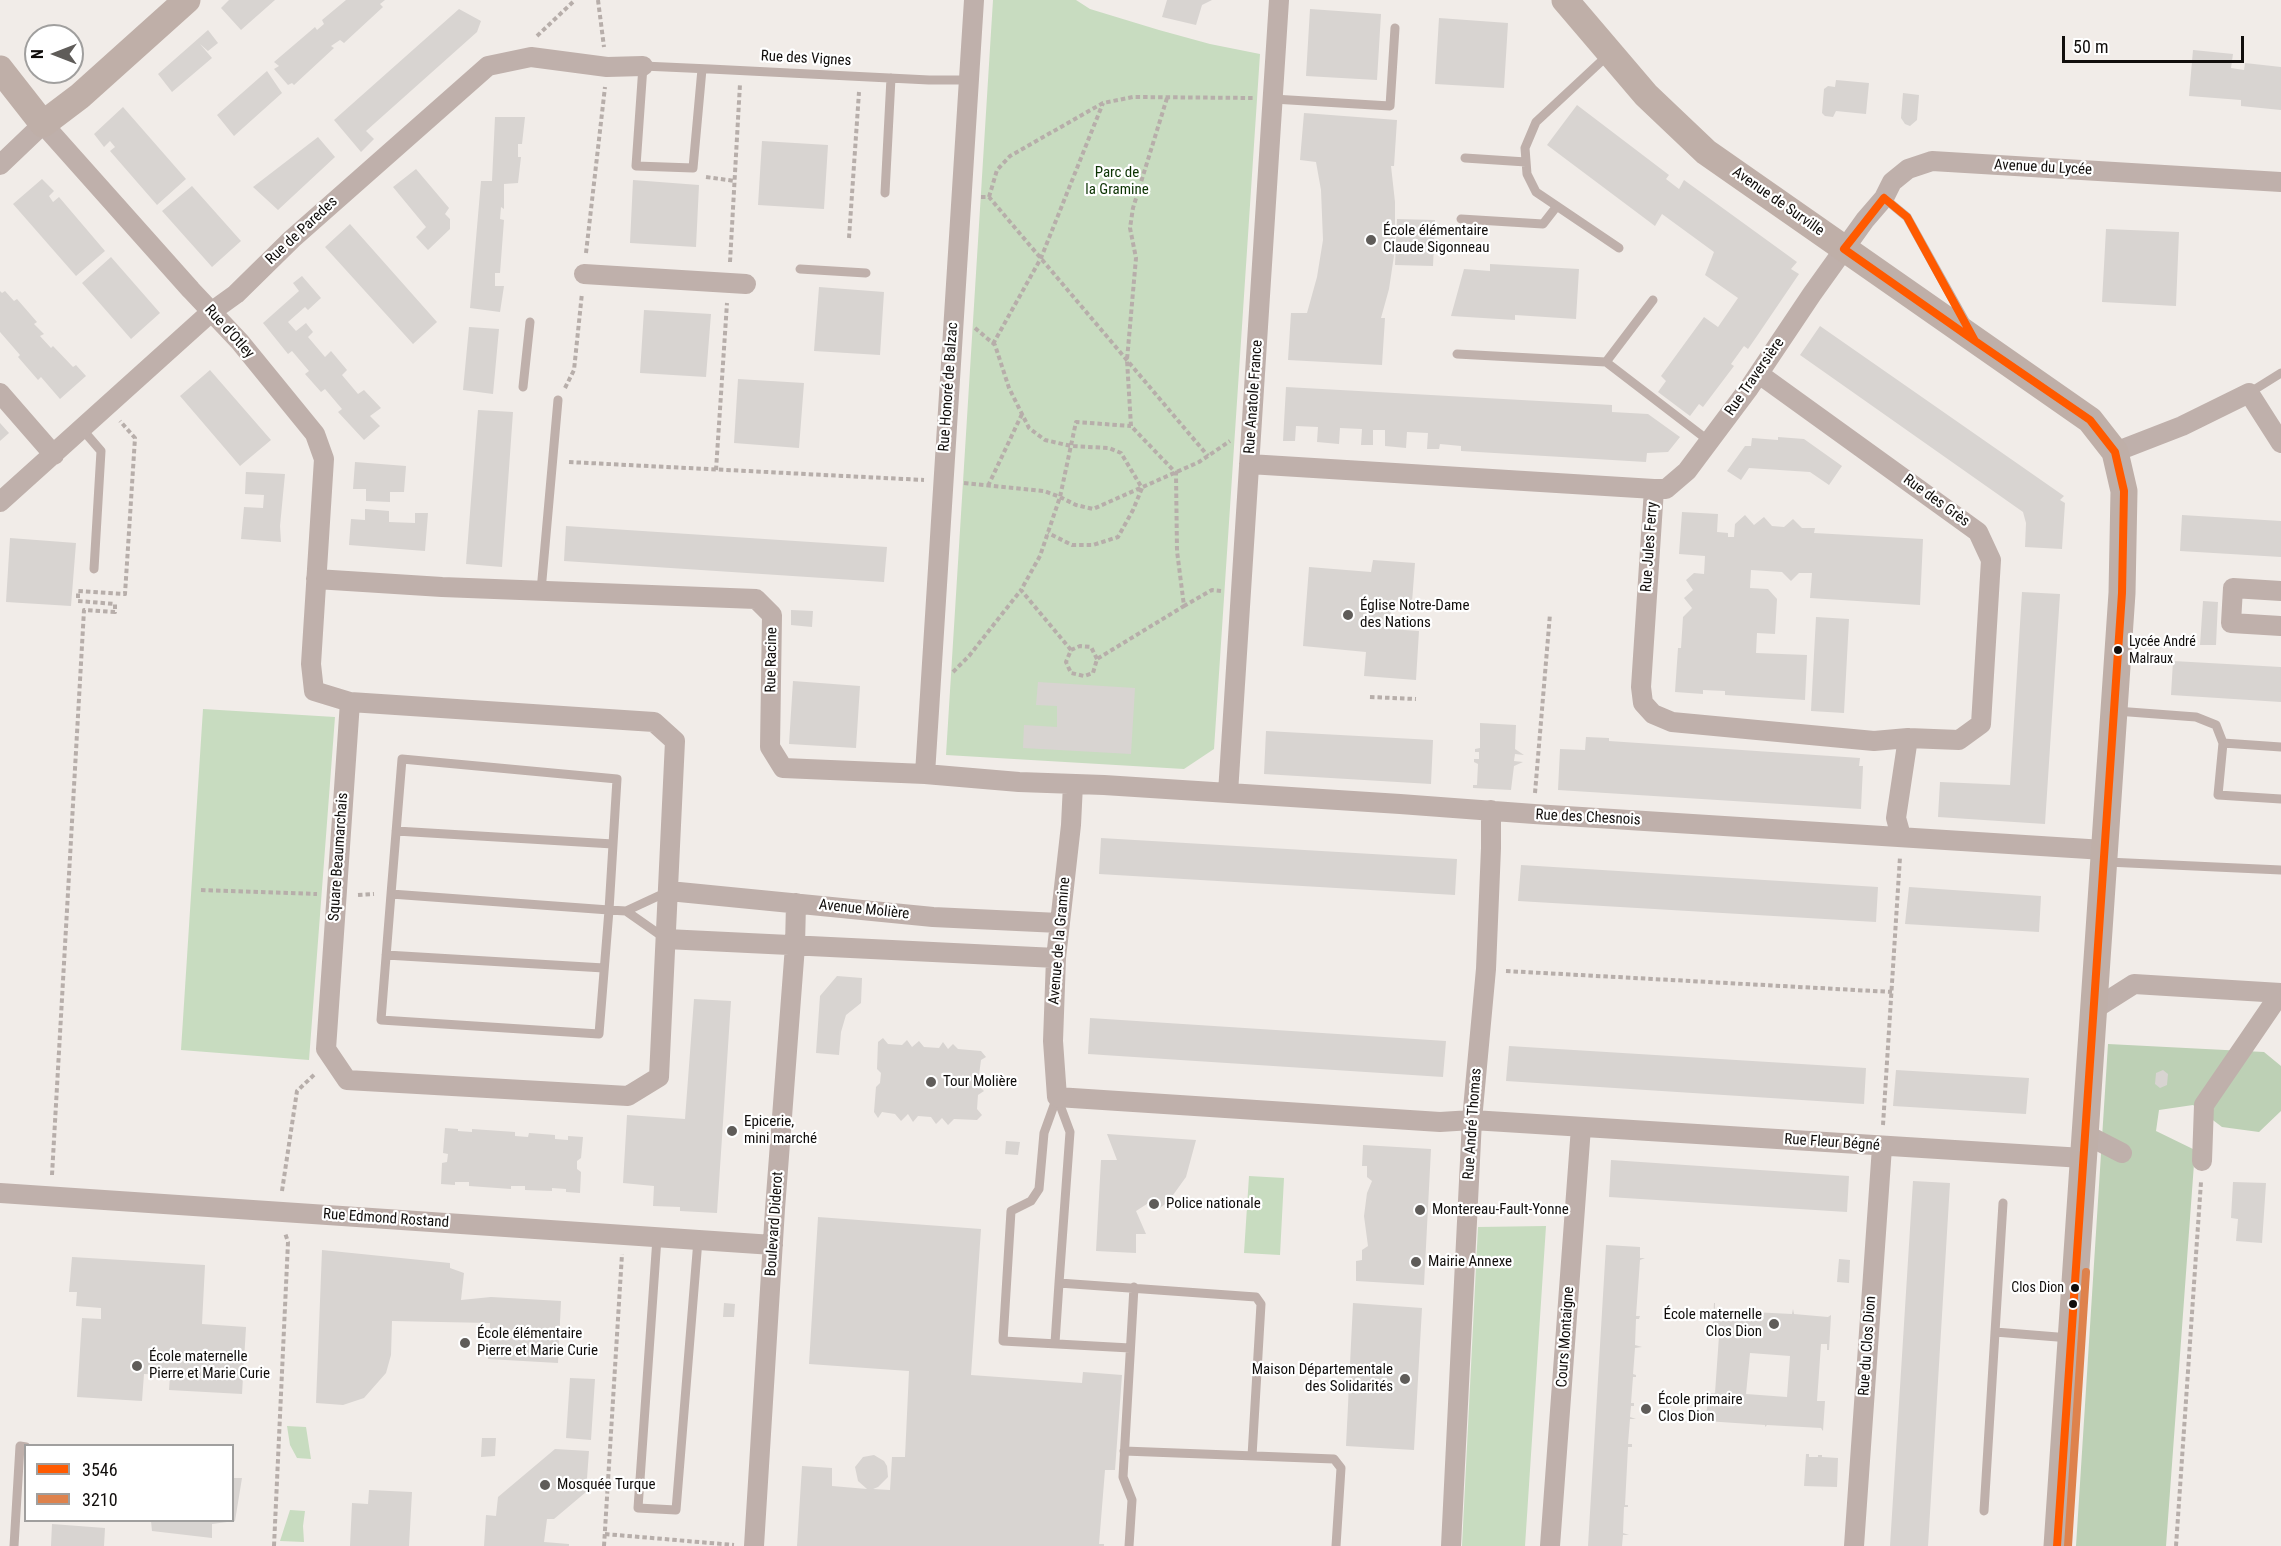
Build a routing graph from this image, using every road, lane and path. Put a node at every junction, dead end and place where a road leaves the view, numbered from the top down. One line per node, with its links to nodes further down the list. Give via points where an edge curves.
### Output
1 (187, 0): 20 (street, via 80,96)
2 (575, 0): 9 (path)
3 (598, 0): 11 (path)
4 (974, 0): 16 (street, Rue Honoré de Balzac)
5 (1279, 0): 18 (street, Rue Anatole France)
6 (1565, 0): 8 (street, Avenue de Surville)
7 (1395, 28): 18 (lane, via 1390,106)
8 (1610, 53): 22 (lane, via 1536,122 1525,148); 35 (street, Avenue de Surville, via 1646,95 1706,152)
9 (510, 61): 11 (street, Rue de Paredes, via 531,57); 43 (street, Rue de Paredes, via 488,66 236,294)
10 (643, 66): 11 (street, Rue de Paredes); 13 (lane, Rue des Vignes); 24 (lane, via 636,166)
11 (607, 67): 39 (path)
12 (0, 69): 20 (street)
13 (702, 69): 14 (lane, Rue des Vignes); 24 (lane)
14 (860, 76): 15 (lane, Rue des Vignes); 33 (path)
15 (891, 78): 16 (lane, Rue des Vignes); 27 (lane)
16 (969, 80): 28 (street, Rue Honoré de Balzac)
17 (1167, 98): 18 (path); 19 (path, via 1134,97); 48 (path, via 1133,208 1130,228 1136,258)
18 (1273, 99): 60 (street, Rue Anatole France)
19 (1103, 103): 29 (path, via 1010,156 997,170); 36 (path)
20 (42, 124): 23 (street); 43 (street, Rue d'Otley)
21 (1465, 158): 22 (lane)
22 (1526, 162): 31 (lane, via 1536,192)
23 (0, 165)
24 (693, 168): 25 (path, via 709,179)
25 (735, 182)
26 (2281, 182): 30 (street, Avenue du Lycée, via 1932,161 1908,169 1892,182)
27 (885, 194)
28 (961, 196): 29 (path); 42 (street, Rue Honoré de Balzac)
29 (989, 197): 36 (path)
30 (1884, 198): 35 (street, Avenue du Lycée); 45 (lane, via 1907,217)
31 (1557, 206): 32 (lane, via 1543,224); 34 (lane)
32 (1461, 219)
33 (849, 238)
34 (1619, 248)
35 (1844, 249): 45 (street, Avenue de Surville); 51 (street, Rue Traversière)
36 (1041, 258): 46 (path); 48 (path)
37 (800, 268): 38 (lane)
38 (866, 273)
39 (584, 274): 40 (street); 55 (path, via 574,370)
40 (746, 284)
41 (1653, 300): 49 (lane)
42 (954, 310): 46 (path); 70 (street, Rue Honoré de Balzac)
43 (211, 312): 56 (street, Rue de Paredes); 78 (street, Rue d'Otley, via 315,434 324,459)
44 (530, 322): 52 (lane)
45 (1975, 341): 64 (street, Avenue de Surville, via 2090,420)
46 (993, 344): 57 (path)
47 (1457, 354): 49 (lane)
48 (1127, 360): 58 (path); 66 (path)
49 (1606, 362): 61 (lane)
50 (2281, 373): 54 (lane)
51 (1759, 374): 61 (street, Rue Traversière); 93 (street, Rue des Grès, via 1978,532 1991,560 1981,724 1959,740)
52 (523, 387)
53 (0, 393): 65 (street)
54 (2249, 393): 62 (street); 64 (street, via 2182,426)
55 (558, 400): 67 (lane)
56 (107, 407): 59 (street, Rue de Paredes); 133 (path, via 135,438 125,594 78,591 78,601 115,604 115,612 84,610)
57 (1022, 414): 63 (path, via 1029,428 1045,440); 71 (path)
58 (1131, 426): 63 (path, via 1076,422); 69 (path)
59 (82, 429): 65 (street, Rue de Paredes); 77 (lane, via 101,451)
60 (1251, 439): 66 (path, via 1228,441); 68 (street, Rue Anatole France)
61 (1709, 441): 73 (street, Rue Traversière, via 1676,482 1666,489)
62 (2281, 443)
63 (1071, 446): 72 (path, via 1109,448 1121,453); 74 (path)
64 (2115, 452): 92 (street, Avenue de Surville, via 2124,491 2122,593)
65 (54, 455): 75 (street, Rue de Paredes)
66 (1208, 456): 69 (path)
67 (553, 461): 70 (path); 80 (lane)
68 (1249, 464): 73 (street, Rue Jules Ferry); 82 (street, Rue Anatole France)
69 (1176, 473): 72 (path); 83 (path, via 1177,551)
70 (943, 481): 71 (path); 88 (street, Rue Honoré de Balzac)
71 (988, 486): 74 (path)
72 (1142, 488): 74 (path, via 1093,509); 76 (path, via 1118,537 1093,545 1072,545)
73 (1654, 489): 93 (street, Rue Jules Ferry, via 1641,687 1643,703 1653,714 1672,722 1874,741)
74 (1060, 497): 76 (path)
75 (0, 502)
76 (1048, 532): 79 (path)
77 (94, 570)
78 (316, 579): 80 (street, Rue Racine); 91 (street, Rue d'Otley, via 311,664 314,691)
79 (1021, 590): 86 (path); 88 (path, via 969,656 940,683)
80 (541, 591): 96 (street, Rue Racine, via 756,599 772,615 771,747 783,768)
81 (2281, 591): 85 (street, via 2233,588 2231,623)
82 (1241, 592): 83 (path, via 1212,590); 98 (street, Rue Anatole France)
83 (1184, 606): 87 (path)
84 (1550, 614): 101 (path)
85 (2281, 627)
86 (1071, 650): 87 (path, via 1091,647); 87 (path, via 1066,662 1071,674 1093,673)
87 (1097, 659)
88 (930, 683): 96 (street, Rue Honoré de Balzac)
89 (1370, 696): 90 (path)
90 (1416, 699)
91 (350, 702): 108 (street, Square Beaumarchais, via 654,722 675,741); 110 (street, Square Beaumarchais)
92 (2113, 711): 94 (lane, via 2196,717 2216,725); 105 (street, Avenue de Surville)
93 (1908, 738): 103 (street, via 1896,818)
94 (2223, 743): 95 (lane); 99 (lane, via 2218,795)
95 (2281, 747)
96 (925, 774): 97 (street, Rue Racine)
97 (1073, 784): 98 (street, Rue des Chesnois); 114 (street, Avenue de la Gramine)
98 (1228, 793): 100 (street, Rue des Chesnois)
99 (2281, 799)
100 (1491, 810): 101 (street, Rue des Chesnois); 120 (street, Rue André Thomas)
101 (1533, 814): 103 (street, Rue des Chesnois)
102 (396, 831): 104 (lane); 104 (lane, via 402,759 617,779); 109 (lane)
103 (1901, 836): 105 (street, Rue des Chesnois); 121 (path)
104 (613, 844): 112 (lane)
105 (2104, 856): 106 (lane); 123 (street, Avenue de Surville)
106 (2281, 870)
107 (201, 890): 110 (path)
108 (669, 891): 111 (street, Avenue Molière); 113 (lane); 115 (street, Square Beaumarchais)
109 (391, 894): 110 (path); 112 (lane); 117 (lane)
110 (336, 895): 124 (street, Square Beaumarchais, via 326,1049)
111 (796, 903): 114 (street, Avenue Molière, via 933,917); 116 (street, Boulevard Diderot)
112 (609, 910): 113 (lane); 119 (lane)
113 (626, 911): 115 (lane)
114 (1059, 923): 118 (street, Avenue de la Gramine)
115 (666, 939): 116 (street); 124 (street, Square Beaumarchais, via 659,1077 628,1096 347,1080)
116 (795, 946): 118 (street); 139 (street, Boulevard Diderot)
117 (386, 955): 119 (lane); 119 (lane, via 381,1020 599,1034)
118 (1056, 958): 125 (street, Avenue de la Gramine, via 1053,1041)
119 (604, 968)
120 (1486, 969): 121 (path); 126 (street, Rue André Thomas)
121 (1892, 992): 129 (path)
122 (2281, 994): 123 (street, via 2134,984); 131 (street, via 2204,1105)
123 (2093, 1010): 128 (street, Avenue de Surville)
124 (332, 1057): 135 (path, via 297,1091)
125 (1057, 1097): 126 (street, Rue Fleur Bégné, via 1440,1122); 140 (lane, via 1070,1132); 144 (lane, via 1044,1132 1039,1189 1031,1201 1011,1211 1003,1341)
126 (1472, 1120): 127 (street, Rue Fleur Bégné); 157 (street, Rue André Thomas)
127 (1581, 1127): 129 (street, Rue Fleur Bégné); 158 (street, Cours Montaigne)
128 (2084, 1146): 129 (street, Rue Fleur Bégné); 130 (street); 143 (street, Avenue de Surville)
129 (1882, 1147): 159 (street, Rue du Clos Dion)
130 (2122, 1153)
131 (2202, 1161): 161 (path)
132 (0, 1193): 133 (street, Rue Edmond Rostand)
133 (51, 1196): 135 (street, Rue Edmond Rostand)
134 (2003, 1203): 142 (lane)
135 (278, 1212): 136 (street, Rue Edmond Rostand); 152 (path, via 288,1242)
136 (623, 1235): 137 (street, Rue Edmond Rostand); 150 (path)
137 (657, 1238): 138 (street, Rue Edmond Rostand); 138 (lane, via 638,1508 676,1510)
138 (698, 1240): 139 (street, Rue Edmond Rostand)
139 (773, 1245): 154 (street, Boulevard Diderot)
140 (1059, 1283): 141 (lane); 144 (lane)
141 (1134, 1287): 145 (lane); 148 (lane, via 1256,1297 1261,1304)
142 (1995, 1332): 143 (lane); 149 (lane)
143 (2071, 1338): 160 (street, Avenue de Surville)
144 (1055, 1343): 145 (lane)
145 (1130, 1348): 147 (lane)
146 (24, 1447): 151 (lane, via 20,1446)
147 (1124, 1451): 148 (lane); 155 (lane, via 1123,1477 1132,1500)
148 (1252, 1456): 156 (lane, via 1334,1460 1341,1468)
149 (1984, 1511)
150 (605, 1534): 153 (path); 154 (path)
151 (14, 1546)
152 (274, 1546)
153 (604, 1546)
154 (746, 1546)
155 (1129, 1546)
156 (1336, 1546)
157 (1451, 1546)
158 (1551, 1546)
159 (1854, 1546)
160 (2057, 1546)
161 (2176, 1546)

